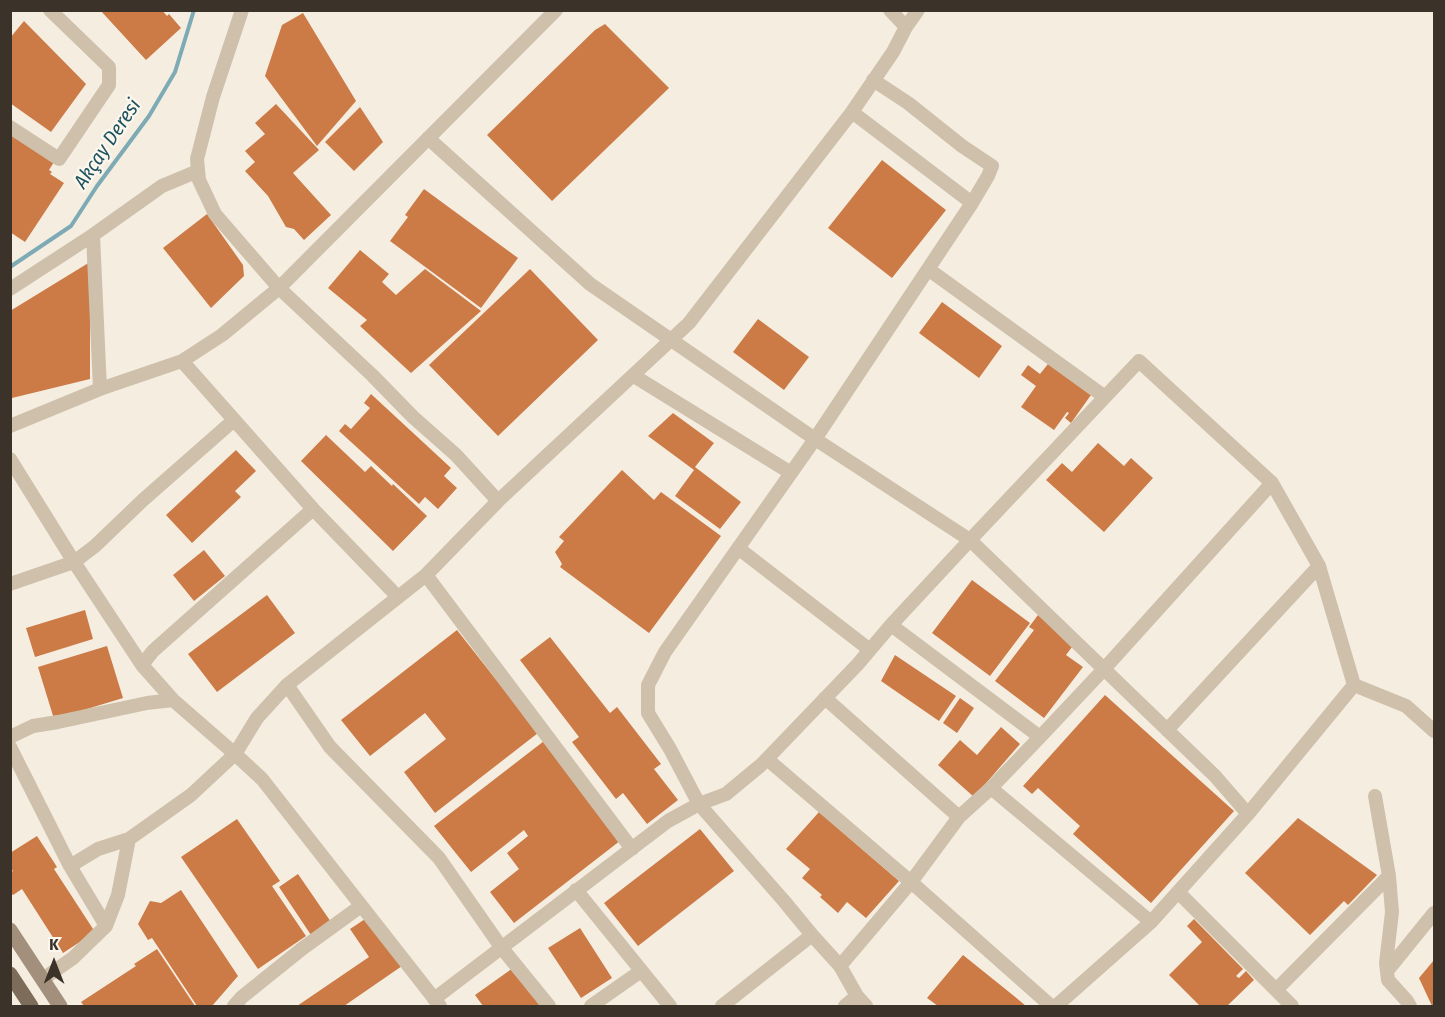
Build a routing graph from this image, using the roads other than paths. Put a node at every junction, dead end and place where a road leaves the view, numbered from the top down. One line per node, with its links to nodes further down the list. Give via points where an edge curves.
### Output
1 (50, 10): 9 (street, via 109,67 109,85 59,159)
2 (242, 10): 11 (street, via 213,97 197,159)
3 (556, 10): 10 (street)
4 (890, 10): 6 (street)
5 (918, 10): 6 (street)
6 (906, 27): 7 (street)
7 (873, 80): 8 (street); 12 (street, via 992,166)
8 (852, 112): 12 (street); 17 (street, via 689,323)
9 (10, 127)
10 (428, 138): 15 (street); 17 (street, via 590,284)
11 (198, 171): 13 (street, via 162,186); 15 (street, via 215,214)
12 (972, 203): 14 (street)
13 (93, 235): 16 (street); 20 (street)
14 (928, 269): 21 (street); 24 (street)
15 (279, 288): 18 (street); 28 (street, via 456,455)
16 (10, 289)
17 (671, 340): 19 (street); 24 (street)
18 (182, 361): 20 (street); 22 (street)
19 (633, 375): 26 (street); 28 (street)
20 (100, 389): 23 (street)
21 (1105, 397): 27 (street, via 1139,361); 30 (street)
22 (234, 420): 29 (street); 32 (street)
23 (10, 426)
24 (815, 439): 26 (street); 30 (street)
25 (10, 459): 32 (street)
26 (791, 473): 31 (street)
27 (1272, 483): 33 (street); 40 (street)
28 (498, 501): 34 (street)
29 (313, 509): 36 (street); 39 (street)
30 (970, 540): 37 (street); 40 (street)
31 (738, 548): 38 (street); 54 (street, via 665,652 648,685 648,713)
32 (74, 562): 35 (street); 39 (street)
33 (1319, 566): 42 (street); 45 (street)
34 (426, 575): 36 (street); 58 (street)
35 (10, 584)
36 (398, 597): 41 (street)
37 (891, 625): 38 (street); 48 (street)
38 (870, 650): 43 (street)
39 (142, 664): 44 (street)
40 (1104, 669): 45 (street); 48 (street)
41 (287, 685): 50 (street, via 257,718); 70 (street, via 330,747 439,858)
42 (1354, 685): 46 (street, via 1406,706); 55 (street)
43 (825, 698): 51 (street); 56 (street)
44 (172, 700): 47 (street, via 33,726); 50 (street)
45 (1167, 730): 55 (street)
46 (1434, 731)
47 (10, 737)
48 (1040, 737): 52 (street)
49 (10, 747): 59 (street)
50 (236, 754): 57 (street, via 190,795); 64 (street, via 262,779)
51 (767, 759): 54 (street, via 726,794); 61 (street)
52 (992, 788): 56 (street); 66 (street)
53 (1374, 796): 60 (street)
54 (699, 804): 58 (street, via 668,821); 69 (street)
55 (1248, 814): 63 (street)
56 (959, 817): 61 (street)
57 (129, 838): 59 (street, via 98,849); 67 (street, via 118,895)
58 (632, 849): 62 (street)
59 (70, 866): 67 (street)
60 (1389, 876): 72 (street, via 1392,912); 76 (street)
61 (911, 882): 71 (street); 87 (street)
62 (576, 890): 70 (street); 73 (street)
63 (1178, 892): 66 (street); 76 (street)
64 (361, 906): 78 (street); 81 (street)
65 (1434, 913): 72 (street)
66 (1151, 922): 88 (street)
67 (106, 926): 75 (street, via 73,958)
68 (10, 930): 75 (main road)
69 (812, 936): 71 (street); 85 (street)
70 (501, 947): 78 (street); 82 (street)
71 (840, 966): 77 (street)
72 (1387, 971): 90 (street, via 1388,980)
73 (641, 972): 83 (street); 84 (street)
74 (10, 974): 79 (main road)
75 (43, 979): 80 (main road)
76 (1276, 990): 89 (street)
77 (862, 1001): 86 (street)
78 (437, 1003)
79 (31, 1006)
80 (60, 1006)
81 (234, 1006)
82 (549, 1006)
83 (591, 1006)
84 (670, 1006)
85 (722, 1006)
86 (845, 1006)
87 (1051, 1006)
88 (1056, 1006)
89 (1293, 1006)
90 (1410, 1006)

